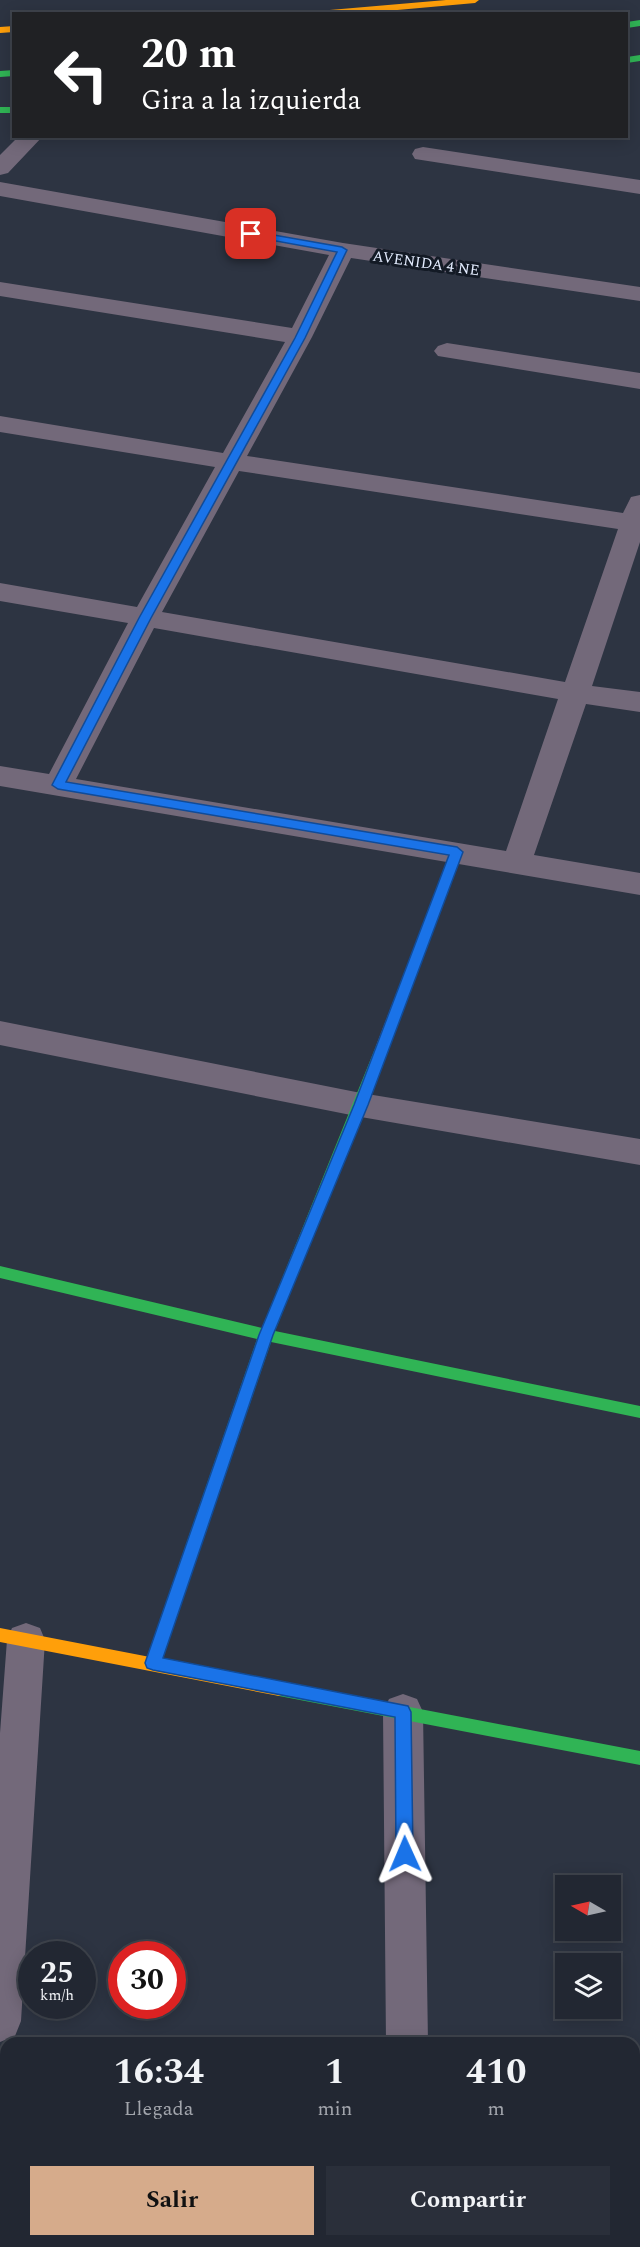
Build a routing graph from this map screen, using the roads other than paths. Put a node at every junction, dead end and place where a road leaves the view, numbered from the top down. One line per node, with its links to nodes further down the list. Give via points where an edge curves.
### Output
1 (475, 0): 2 (main road)
2 (340, 12)
3 (31, 138): 5 (street)
4 (423, 154): 6 (street)
5 (0, 168)
6 (640, 188)
7 (0, 189): 8 (street, AVENIDA 4 NE)
8 (342, 250): 10 (street, AVENIDA 4 NE); 11 (street)
9 (0, 290): 11 (street)
10 (640, 294)
11 (300, 338): 15 (street)
12 (447, 351): 13 (street)
13 (640, 381)
14 (0, 424): 15 (street)
15 (231, 462): 16 (street); 18 (street)
16 (638, 516): 19 (street)
17 (0, 592): 18 (street)
18 (145, 618): 19 (street); 22 (street)
19 (576, 693): 20 (street); 24 (street)
20 (640, 702)
21 (0, 776): 22 (street)
22 (58, 785): 23 (street)
23 (457, 852): 24 (street); 27 (main road)
24 (517, 862): 25 (street)
25 (640, 884)
26 (0, 1033): 27 (street)
27 (361, 1105): 28 (street); 30 (main road)
28 (640, 1152)
29 (0, 1272): 30 (main road)
30 (266, 1335): 31 (main road); 33 (main road)
31 (640, 1412)
32 (13, 1638): 33 (main road); 36 (street)
33 (153, 1663): 34 (main road)
34 (403, 1712): 35 (main road); 37 (street)
35 (640, 1758)
36 (0, 2021)
37 (407, 2037)

